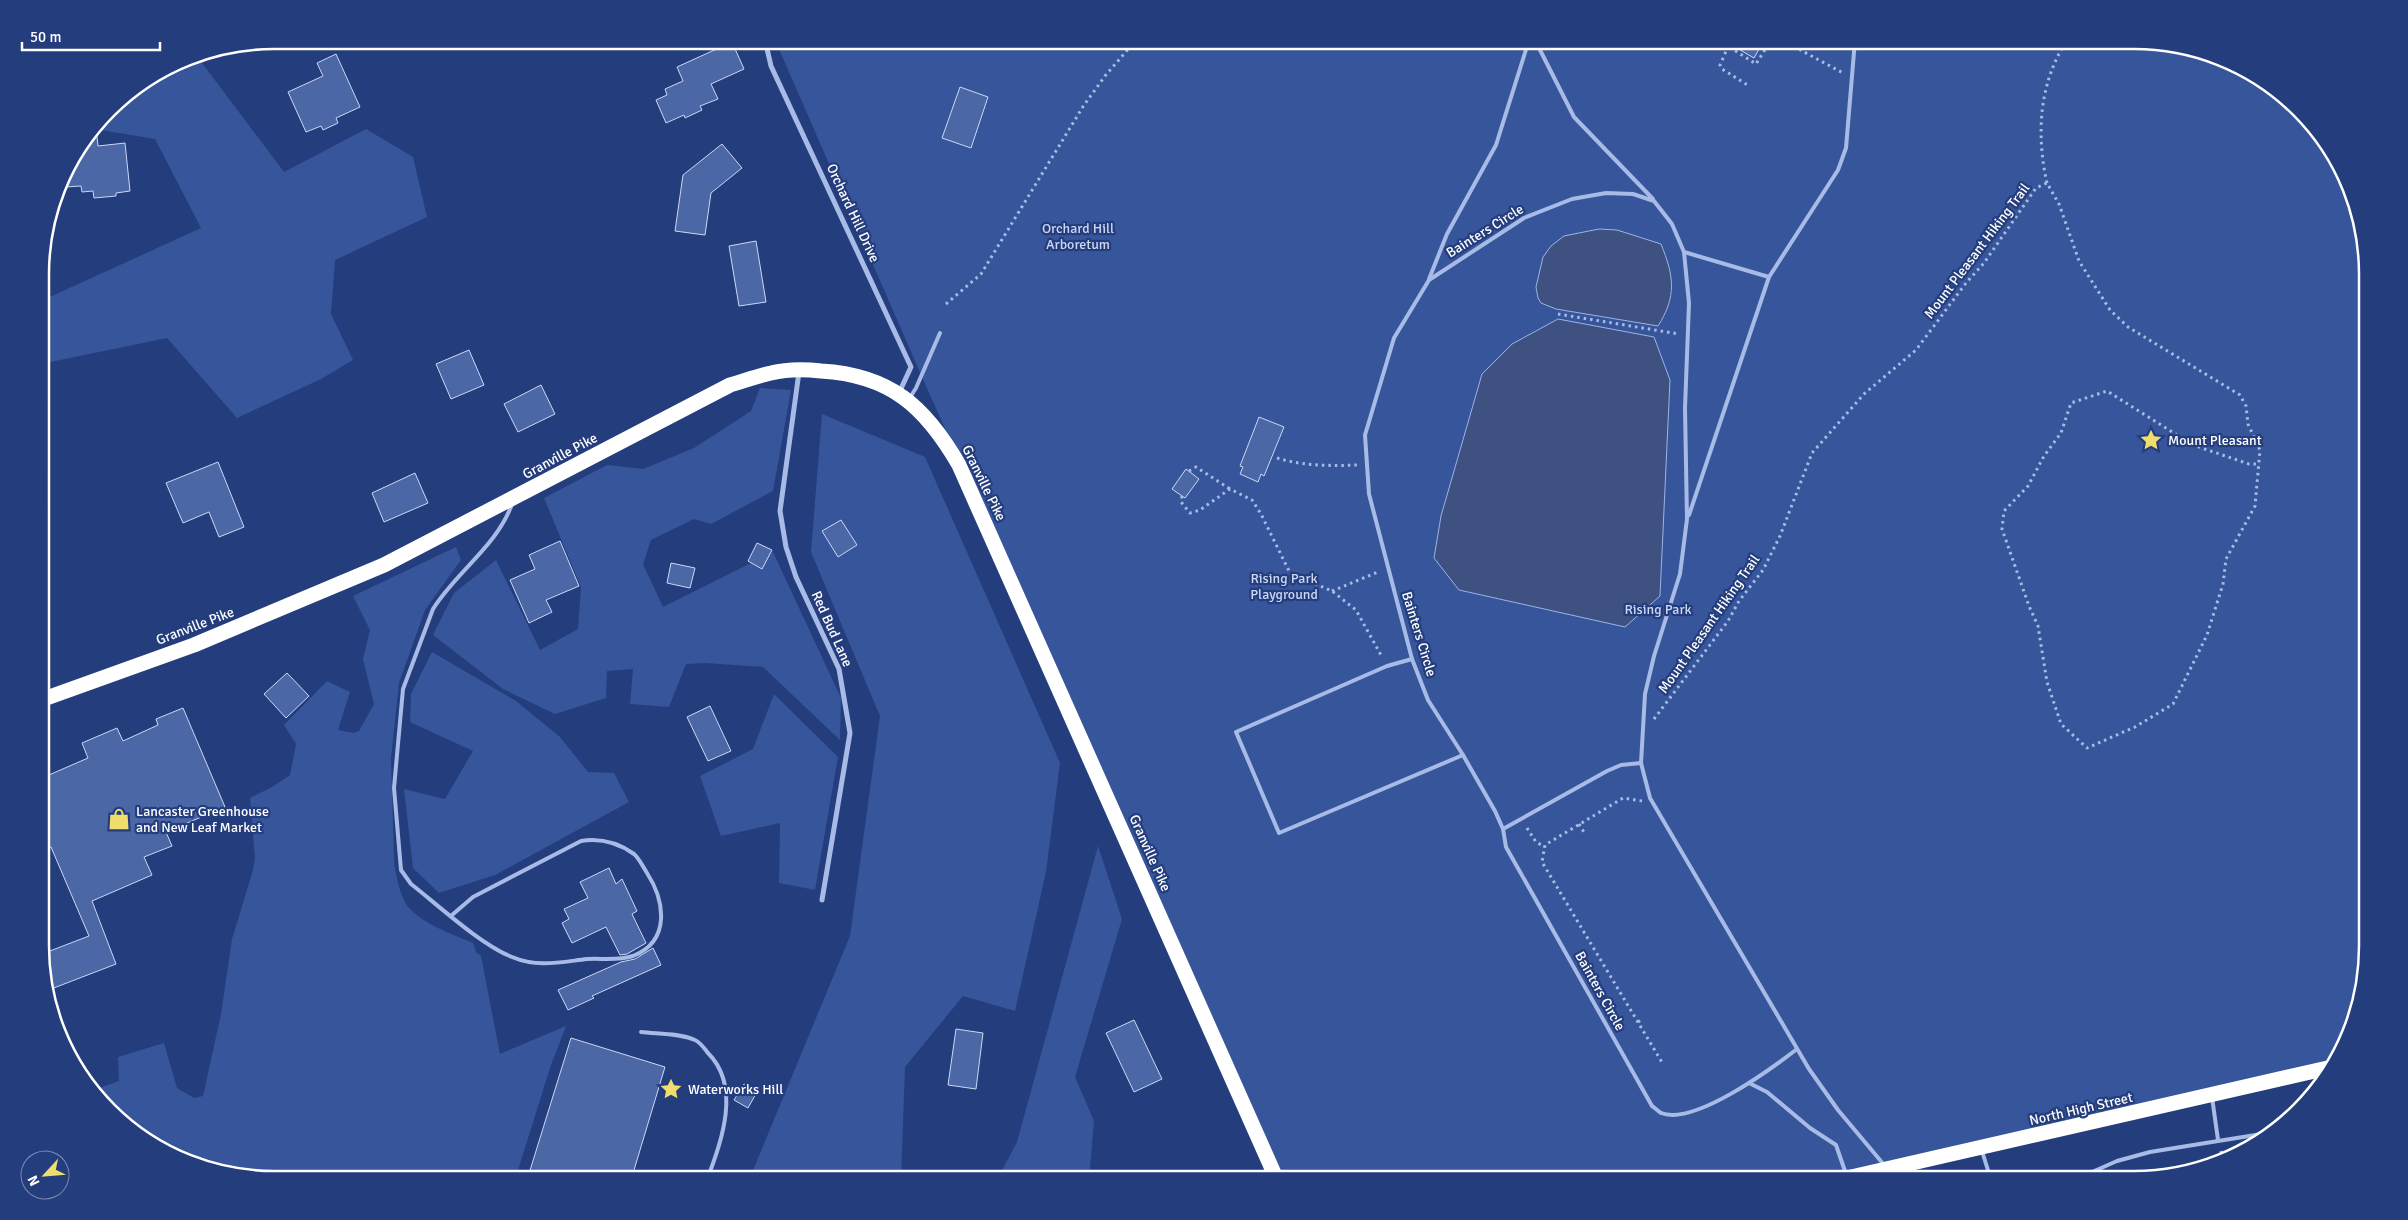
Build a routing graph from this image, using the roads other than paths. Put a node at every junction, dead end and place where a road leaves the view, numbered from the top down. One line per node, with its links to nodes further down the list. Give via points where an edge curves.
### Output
1 (767, 49): 11 (street, Orchard Hill Drive, via 772,68 911,367)
2 (1527, 49): 8 (lane, via 1496,145 1447,234)
3 (1540, 49): 5 (lane, via 1574,117)
4 (1854, 49): 7 (lane, via 1846,148 1838,170)
5 (1654, 201): 6 (lane, via 1672,224); 8 (lane, Bainters Circle, via 1633,194 1606,193 1572,198 1524,218)
6 (1684, 252): 7 (lane); 13 (lane, via 1689,335 1685,408)
7 (1769, 277): 13 (lane)
8 (1429, 280): 14 (lane, Bainters Circle, via 1394,338 1365,435 1369,494)
9 (940, 333): 11 (lane, via 916,388)
10 (799, 369): 11 (highway, Granville Pike, via 849,372 874,381); 12 (highway, Granville Pike, via 772,372 730,385); 19 (street, Red Bud Lane, via 780,511 786,547 796,577 839,669 850,733)
11 (903, 398): 31 (highway, Granville Pike, via 932,425 959,465)
12 (514, 499): 15 (highway, Granville Pike, via 384,565 302,602); 20 (lane, via 504,523 433,609 402,689 394,788 401,870 410,884)
13 (1687, 520): 17 (lane, via 1680,574 1645,694)
14 (1412, 659): 16 (lane, Bainters Circle, via 1428,700); 16 (lane, via 1387,666 1236,732 1279,833)
15 (49, 697)
16 (1464, 755): 18 (lane, Bainters Circle)
17 (1641, 763): 18 (lane, via 1621,765 1607,771); 22 (lane, via 1652,803)
18 (1503, 830): 24 (lane, Bainters Circle, via 1506,847 1652,1106 1661,1113 1694,1112)
19 (822, 900)
20 (452, 915): 20 (lane, via 473,898 581,841 597,838 636,855 662,903 661,924 652,944 633,956 559,964 513,958 493,947)
21 (641, 1032): 30 (lane, via 696,1040 713,1057 724,1080 726,1108 723,1138)
22 (1797, 1049): 24 (lane, Bainters Circle); 29 (lane, via 1838,1110)
23 (2321, 1070): 25 (highway, North High Street)
24 (1749, 1083): 32 (lane, via 1767,1092 1836,1145 1844,1162)
25 (2211, 1095): 27 (lane); 28 (highway, North High Street)
26 (2257, 1134): 27 (lane)
27 (2218, 1140): 35 (lane, via 2150,1152)
28 (1982, 1148): 29 (highway, North High Street); 34 (lane)
29 (1887, 1168): 33 (highway, North High Street)
30 (710, 1171)
31 (1273, 1171)
32 (1843, 1171)
33 (1875, 1171)
34 (1988, 1171)
35 (2094, 1171)

